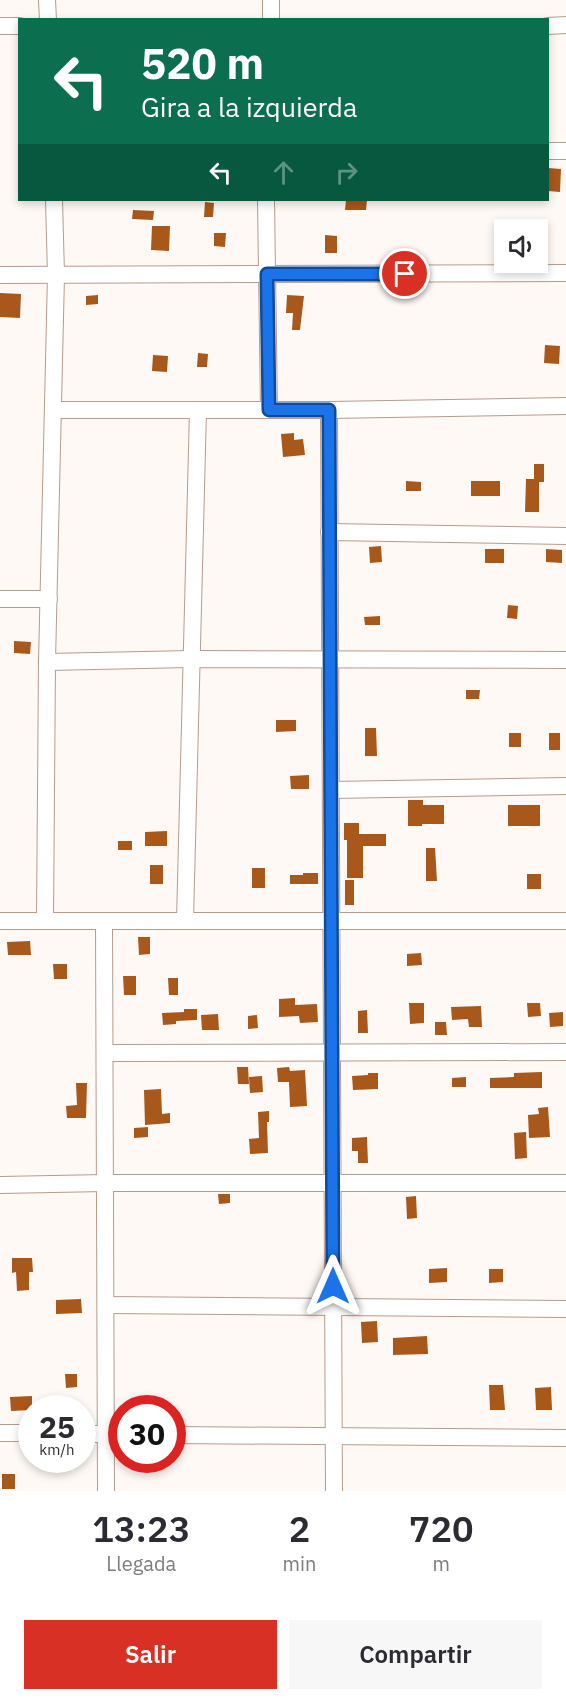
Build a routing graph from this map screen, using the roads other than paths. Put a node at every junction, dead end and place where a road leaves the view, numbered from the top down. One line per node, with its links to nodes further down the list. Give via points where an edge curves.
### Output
1 (47, 0): 3 (street)
2 (271, 0): 4 (street)
3 (48, 18)
4 (271, 18)
5 (18, 26): 8 (street)
6 (549, 26): 7 (street)
7 (566, 26)
8 (0, 27)
9 (549, 151): 10 (street)
10 (566, 151)
11 (54, 201): 16 (street)
12 (266, 201): 14 (street)
13 (566, 273): 14 (street)
14 (267, 274): 16 (street); 20 (street)
15 (0, 275): 16 (street)
16 (56, 275): 18 (street)
17 (566, 406): 21 (street)
18 (53, 410): 19 (street); 25 (street)
19 (198, 410): 20 (street); 26 (street)
20 (269, 410): 21 (street)
21 (329, 410): 22 (street)
22 (329, 532): 23 (street); 27 (street)
23 (566, 536)
24 (0, 599): 25 (street)
25 (49, 599): 29 (street)
26 (191, 659): 27 (street); 29 (street); 35 (street)
27 (330, 659): 28 (street); 31 (street)
28 (566, 660)
29 (47, 662): 33 (street)
30 (566, 786): 31 (street)
31 (331, 790): 36 (street)
32 (0, 921): 33 (street)
33 (45, 921): 34 (street)
34 (104, 921): 35 (street); 40 (street)
35 (185, 921): 36 (street)
36 (332, 921): 37 (street); 38 (street)
37 (566, 921)
38 (332, 1052): 39 (street); 40 (street); 42 (street)
39 (566, 1052)
40 (105, 1053): 41 (street)
41 (105, 1183): 42 (street); 44 (street); 45 (street)
42 (332, 1183): 43 (street); 46 (street)
43 (566, 1183)
44 (0, 1185)
45 (106, 1305): 46 (street); 48 (street)
46 (333, 1307): 47 (street); 52 (street)
47 (566, 1309)
48 (112, 1395)
49 (0, 1433): 50 (street)
50 (18, 1433)
51 (186, 1435): 52 (street)
52 (333, 1436): 53 (street); 56 (street)
53 (566, 1438)
54 (109, 1473): 55 (street)
55 (106, 1491)
56 (334, 1491)

